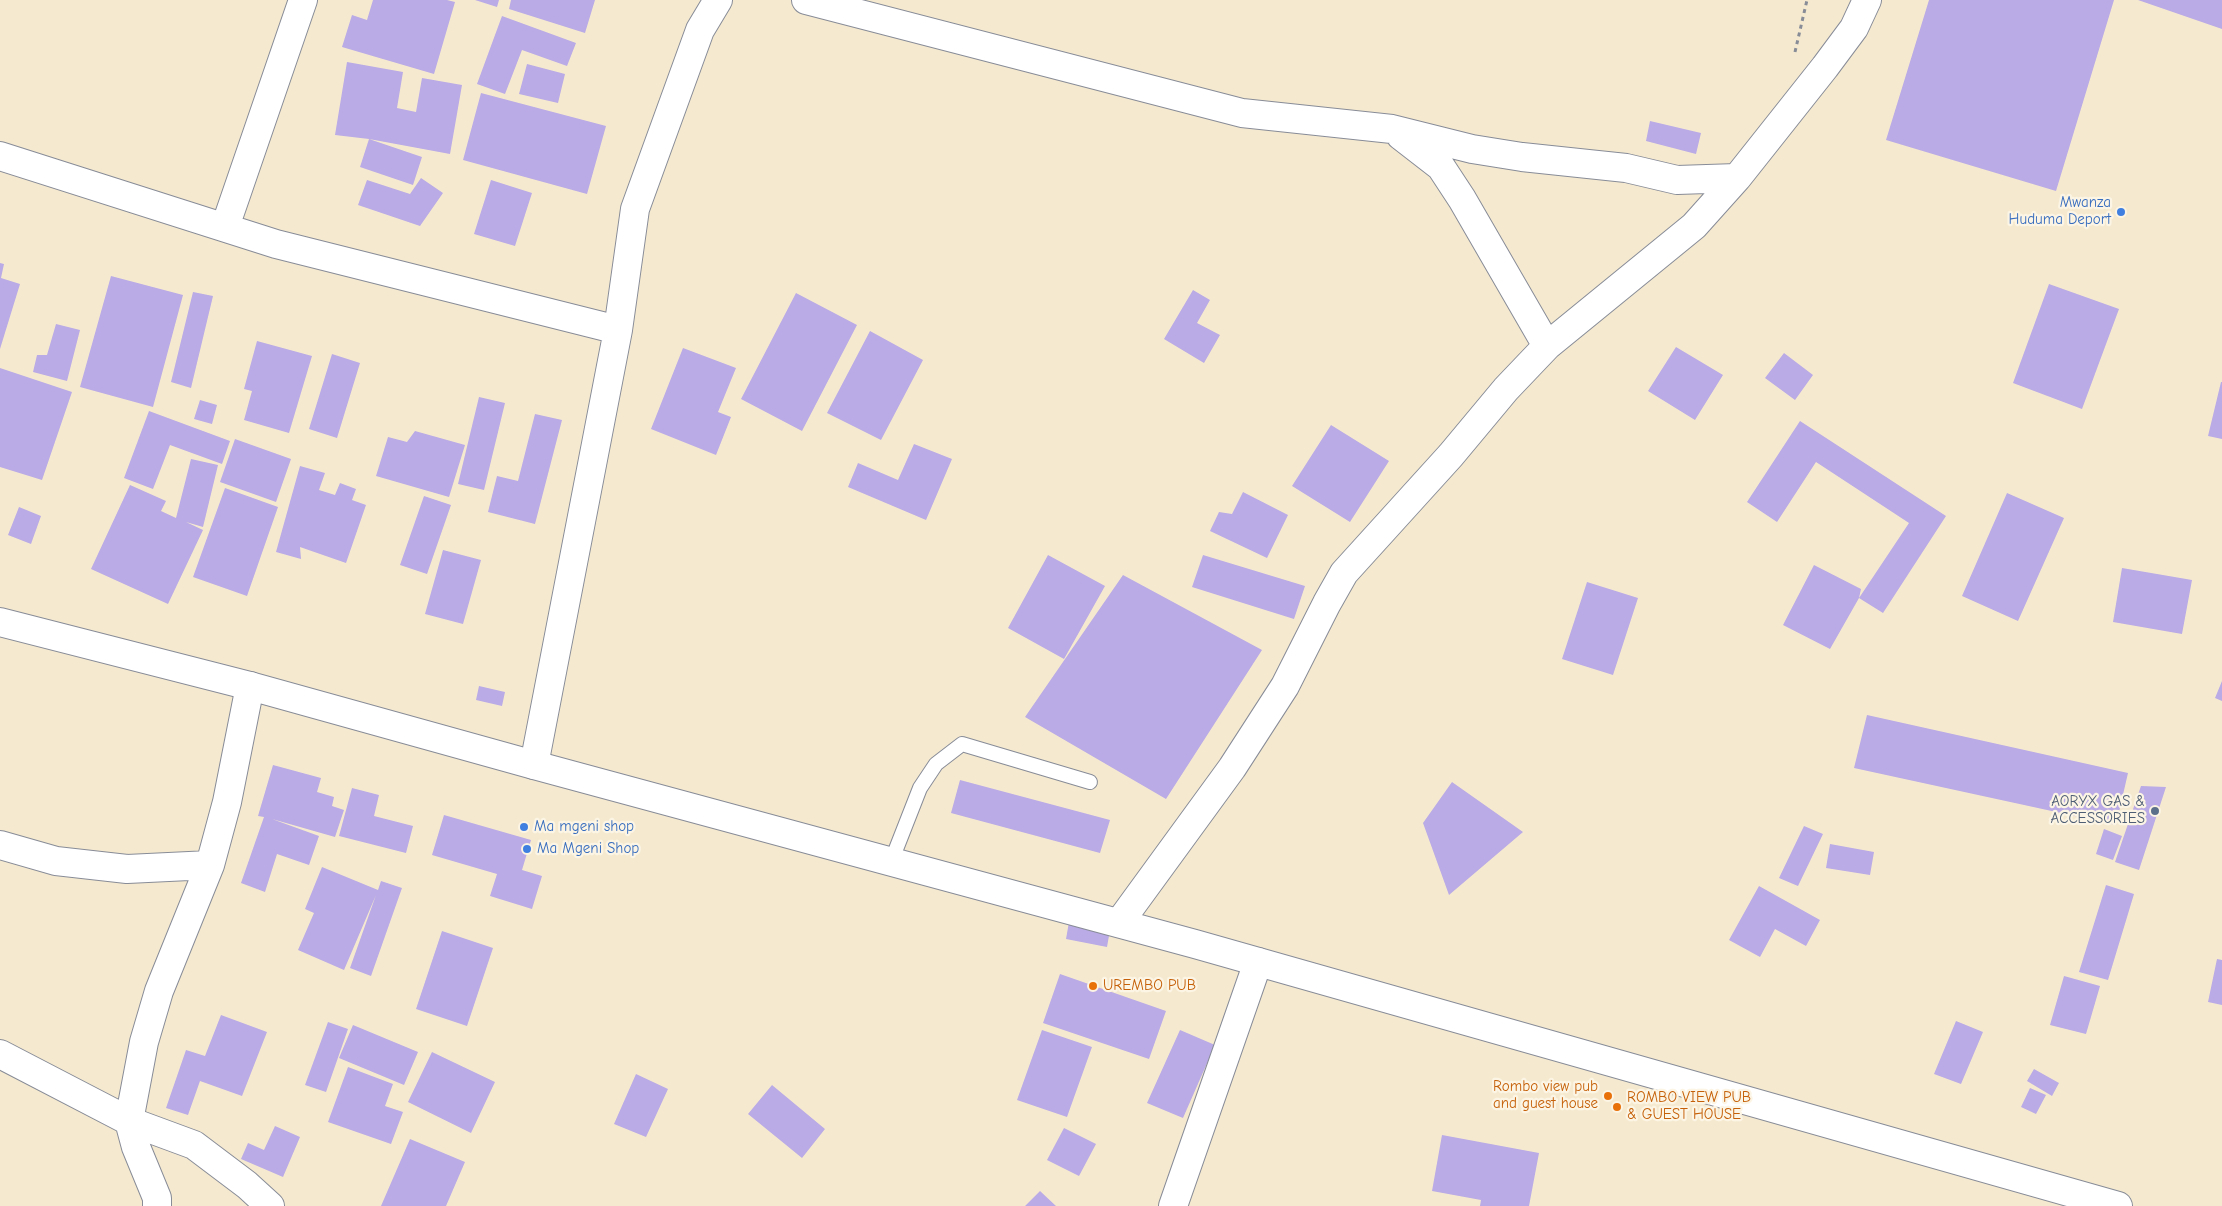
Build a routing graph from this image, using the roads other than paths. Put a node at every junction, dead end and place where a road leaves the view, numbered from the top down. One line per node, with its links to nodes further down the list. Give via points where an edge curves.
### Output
1 (303, 0): 8 (street)
2 (718, 0): 9 (street, via 700,30 635,210)
3 (806, 0): 5 (street, via 1242,113)
4 (1867, 0): 7 (street, via 1854,28)
5 (1392, 130): 7 (street, via 1472,149 1626,168 1677,180); 10 (street, via 1441,167)
6 (0, 156): 8 (street)
7 (1737, 178): 10 (street, via 1694,226)
8 (225, 227): 9 (street, via 276,244)
9 (618, 330): 13 (street)
10 (1547, 346): 18 (street, via 1344,573 1270,711)
11 (0, 622): 12 (street)
12 (250, 686): 13 (street); 17 (street, via 227,802)
13 (534, 766): 16 (street)
14 (1090, 782): 16 (lane, via 962,744 936,764 920,788)
15 (0, 845): 17 (street, via 56,861 127,869)
16 (891, 862): 18 (street)
17 (210, 865): 21 (street, via 159,991 144,1042)
18 (1119, 923): 19 (street)
19 (1258, 962): 24 (street); 25 (street)
20 (0, 1054): 21 (street)
21 (129, 1121): 22 (street, via 157,1198); 23 (street, via 194,1144)
22 (157, 1206)
23 (270, 1206)
24 (1173, 1206)
25 (2118, 1206)

